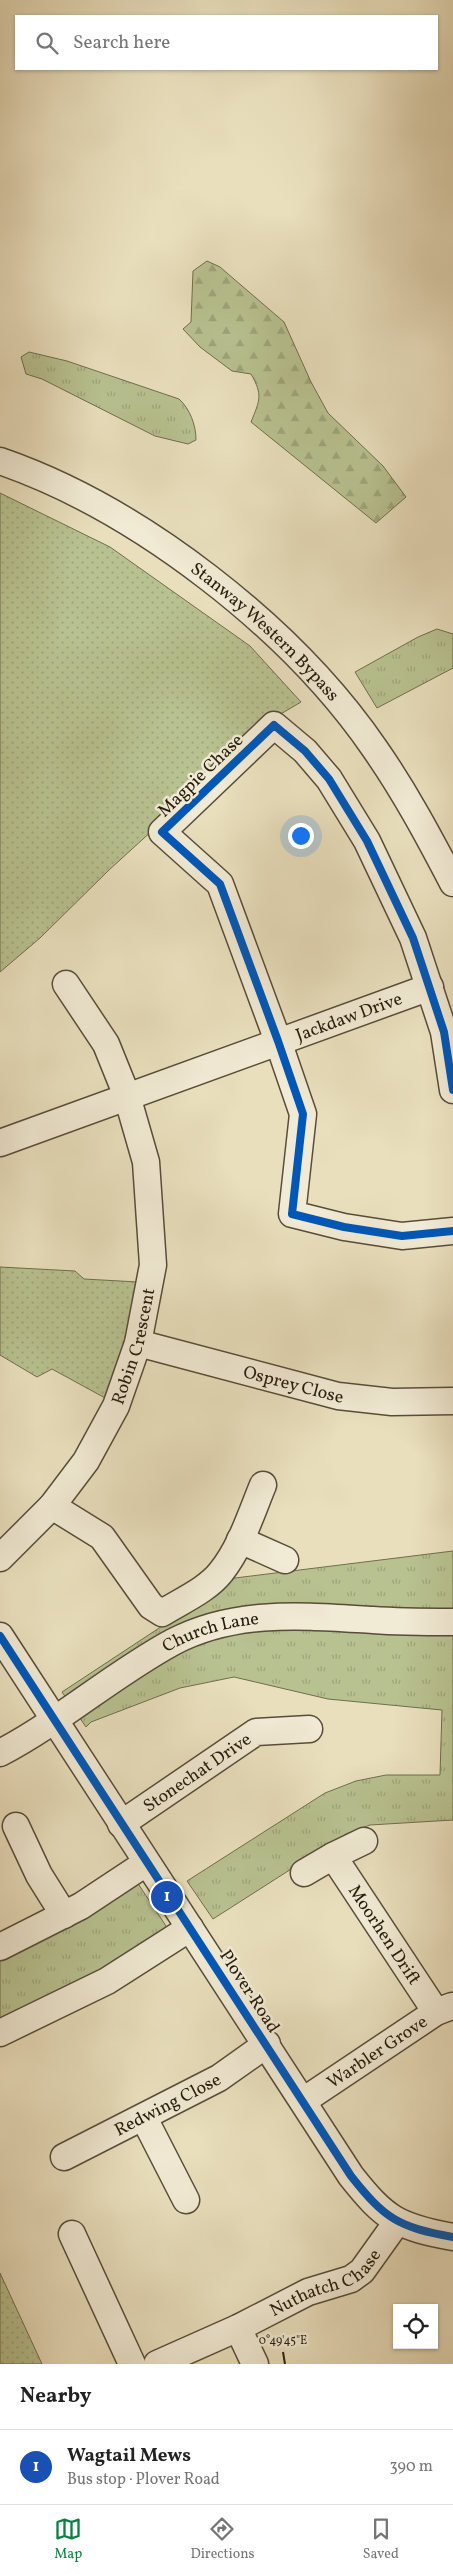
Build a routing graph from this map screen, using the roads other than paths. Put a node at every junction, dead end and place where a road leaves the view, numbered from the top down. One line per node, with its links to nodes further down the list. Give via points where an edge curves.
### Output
1 (0, 461): 2 (street, Stanway Western Bypass, via 86,498 151,537 272,630 325,687 374,748 418,814)
2 (453, 883)
3 (66, 984): 7 (street, Robin Crescent, via 106,1044)
4 (430, 987): 5 (street, Jackdaw Drive); 5 (street, Magpie Chase, via 413,938 367,841 329,779 305,751 274,724 162,832 220,884); 6 (street, Magpie Chase, via 444,1032)
5 (278, 1041): 7 (street, Jackdaw Drive); 9 (street, Magpie Chase, via 302,1114 292,1214 344,1227 402,1236)
6 (453, 1090)
7 (127, 1096): 8 (street, Jackdaw Drive); 10 (street, Robin Crescent, via 146,1162 152,1220 153,1265)
8 (0, 1143)
9 (453, 1231)
10 (138, 1342): 11 (street, Osprey Close, via 338,1396 392,1402); 13 (street, Robin Crescent, via 116,1406 86,1461)
11 (453, 1401)
12 (263, 1485): 14 (street)
13 (52, 1506): 14 (street, via 102,1537 151,1606 162,1613 221,1572); 15 (street, Robin Crescent)
14 (240, 1540): 16 (street)
15 (0, 1558)
16 (285, 1560)
17 (453, 1622): 19 (street, Church Lane, via 294,1615 243,1618 209,1627 174,1642 134,1664)
18 (0, 1636): 19 (street, Plover Road)
19 (54, 1721): 21 (street, Church Lane); 22 (street, Plover Road)
20 (309, 1728): 22 (street, Stonechat Drive, via 256,1732)
21 (0, 1753)
22 (121, 1824): 26 (street, Plover Road)
23 (16, 1826): 28 (street)
24 (364, 1841): 25 (street)
25 (333, 1856): 27 (street); 31 (street, Moorhen Drift)
26 (146, 1863): 28 (street); 29 (street, Plover Road)
27 (304, 1873)
28 (64, 1916): 30 (street)
29 (190, 1928): 32 (street, via 107,1981); 33 (street, Plover Road)
30 (0, 1947)
31 (444, 2009): 34 (street, Warbler Grove)
32 (0, 2033)
33 (267, 2044): 34 (street, Plover Road); 35 (street, Redwing Close, via 219,2078)
34 (303, 2101): 38 (street, Plover Road, via 351,2176 373,2204)
35 (144, 2118): 36 (street, Redwing Close); 37 (street)
36 (64, 2157)
37 (186, 2200)
38 (397, 2222): 40 (street, Plover Road); 41 (street, Nuthatch Chase, via 362,2271 351,2279 308,2292)
39 (72, 2234): 42 (street)
40 (453, 2237)
41 (238, 2328): 43 (street, Nuthatch Chase); 44 (street)
42 (132, 2364)
43 (157, 2364)
44 (255, 2364)

